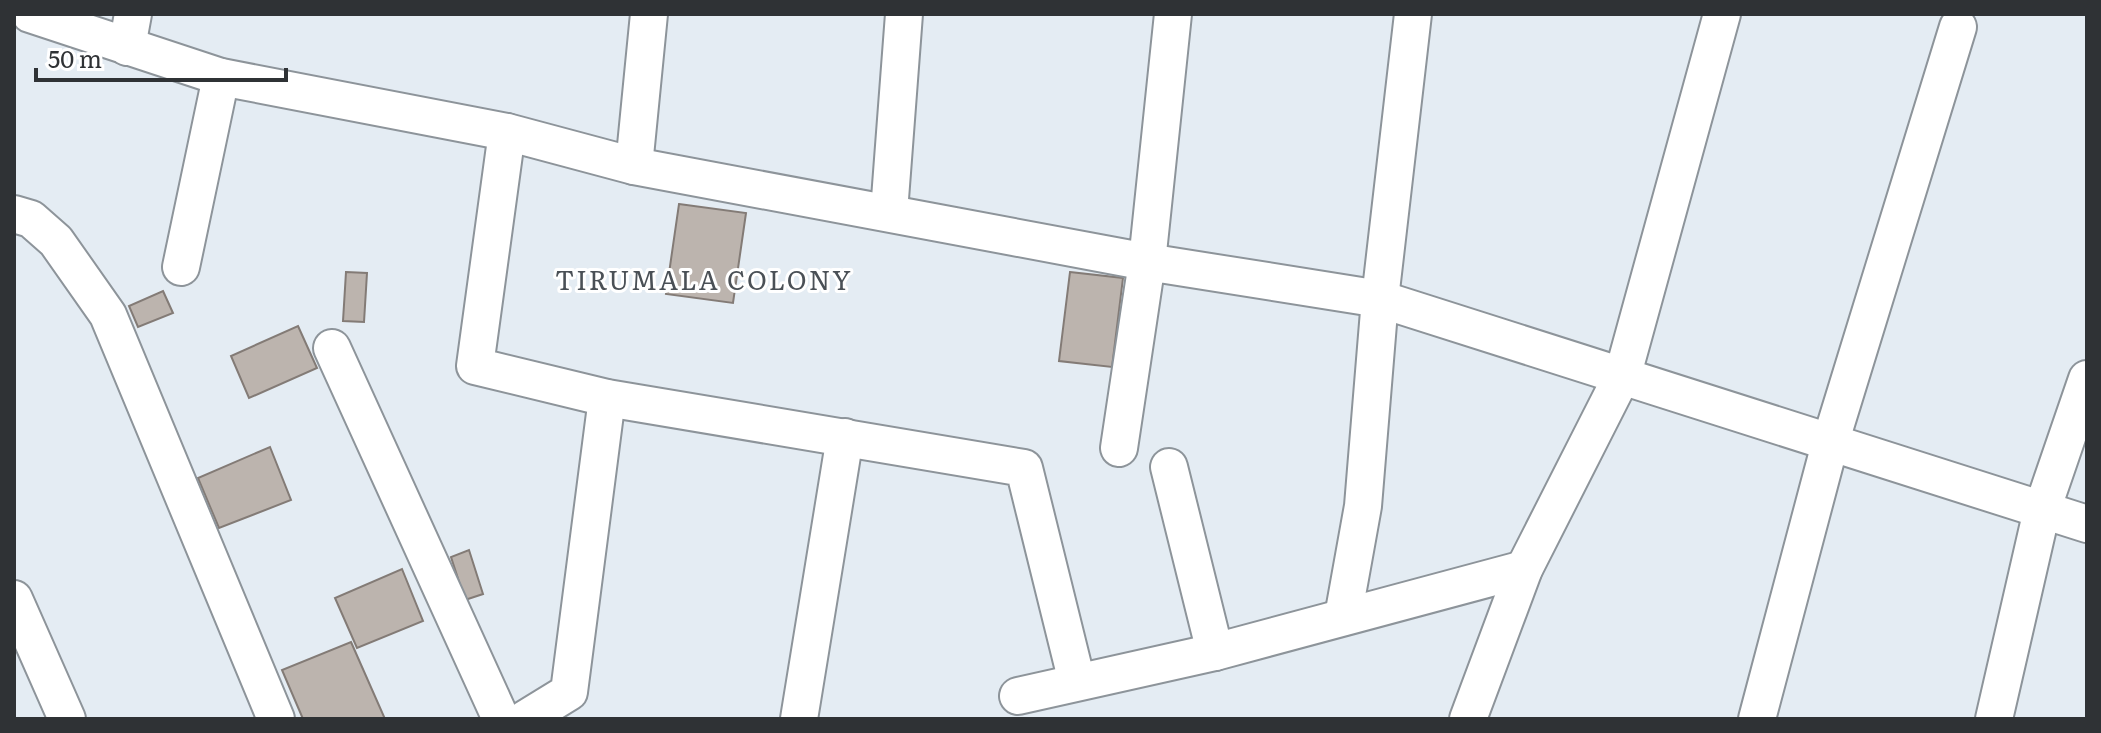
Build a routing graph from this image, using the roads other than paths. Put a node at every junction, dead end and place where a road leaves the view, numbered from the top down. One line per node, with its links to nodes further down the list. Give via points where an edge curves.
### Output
1 (30, 14): 8 (street)
2 (649, 14): 11 (street)
3 (904, 14): 12 (street)
4 (1173, 14): 14 (street)
5 (1413, 14): 16 (street)
6 (1722, 14): 18 (street)
7 (1958, 27): 22 (street)
8 (130, 30): 9 (street)
9 (221, 77): 10 (street); 15 (street)
10 (507, 132): 11 (street); 20 (street, via 475,366)
11 (634, 166): 12 (street)
12 (889, 212): 14 (street)
13 (14, 214): 34 (street, via 31,219 56,241 108,315)
14 (1147, 262): 16 (street); 23 (street)
15 (181, 267)
16 (1380, 299): 18 (street); 29 (street, via 1363,506)
17 (332, 348): 35 (street)
18 (1623, 374): 22 (street); 27 (street)
19 (2087, 379): 25 (street)
20 (607, 398): 21 (street); 36 (street, via 569,692)
21 (845, 437): 31 (street, via 1024,468); 37 (street)
22 (1831, 440): 25 (street); 39 (street)
23 (1119, 448)
24 (1169, 467): 30 (street)
25 (2042, 510): 26 (street); 40 (street)
26 (2087, 524)
27 (1524, 569): 29 (street); 38 (street)
28 (14, 599): 33 (street)
29 (1343, 617): 30 (street)
30 (1215, 652): 31 (street)
31 (1077, 682): 32 (street)
32 (1018, 696)
33 (67, 719)
34 (276, 719)
35 (501, 719)
36 (525, 719)
37 (799, 719)
38 (1468, 719)
39 (1757, 719)
40 (1994, 719)

